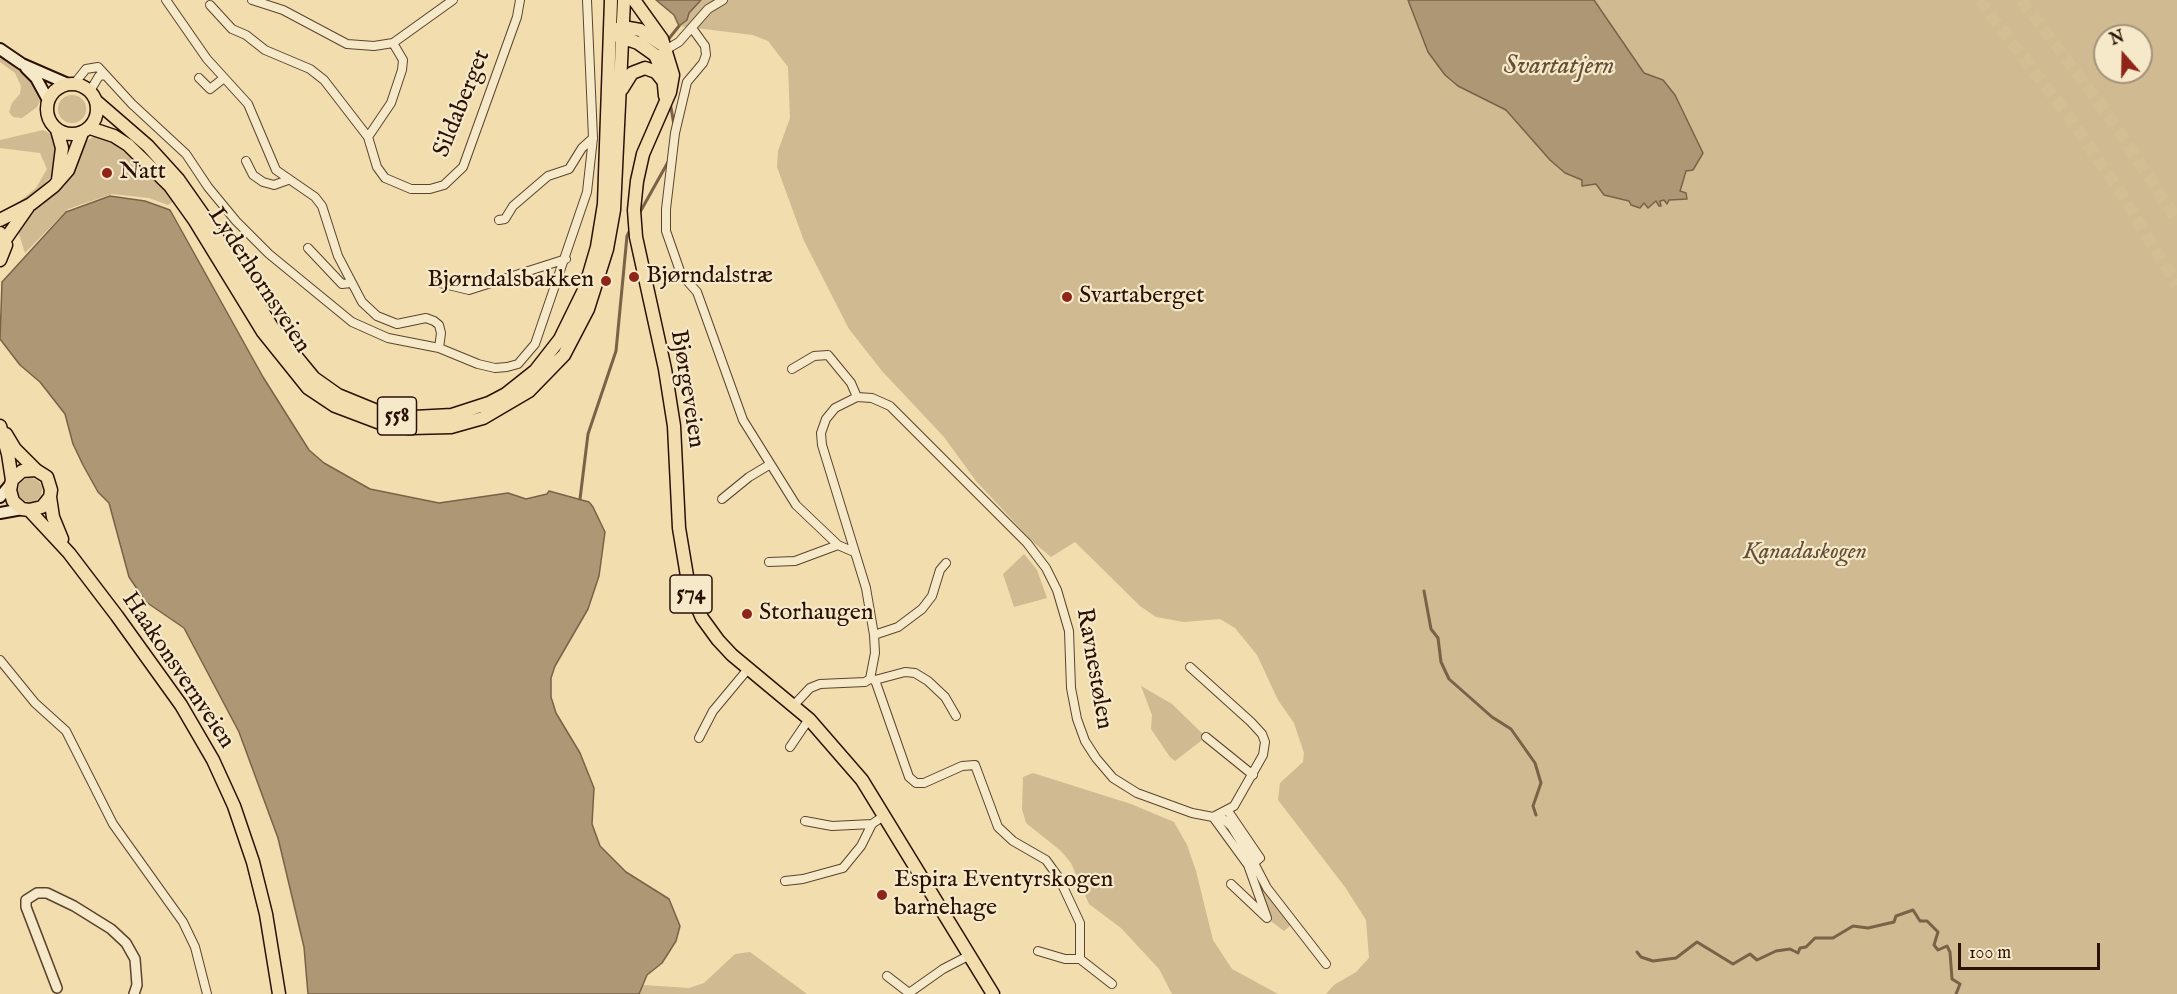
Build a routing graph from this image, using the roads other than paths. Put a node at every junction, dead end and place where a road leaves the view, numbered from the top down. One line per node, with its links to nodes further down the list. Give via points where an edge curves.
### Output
1 (166, 0): 20 (street)
2 (252, 0): 14 (street, via 283,10 347,44)
3 (453, 0): 14 (street)
4 (520, 0): 29 (street, Sildaberget, via 496,78 456,176 430,189 398,185 385,178 377,167)
5 (587, 0): 30 (street)
6 (611, 0): 12 (main road, Lyderhornsveien / 558)
7 (624, 0): 13 (main road, Lyderhornsveien / 558)
8 (634, 0): 16 (main road, Bjørgeveien / 574, via 655,28)
9 (723, 0): 11 (street, via 708,9)
10 (210, 5): 29 (street, Sildaberget, via 232,29 265,50 296,61 317,74)
11 (692, 28): 16 (street); 47 (street, via 705,46 706,55 687,82 679,114 666,231 681,274 697,292 743,420)
12 (610, 32): 13 (main road); 24 (main road, Lyderhornsveien / 558, via 604,204 592,267 578,306 548,356 522,383 489,403 452,415 414,417 382,413 338,396 314,378 272,327 178,179)
13 (623, 33): 16 (main road, via 646,32); 23 (main road, Lyderhornsveien / 558)
14 (393, 43): 29 (street, via 403,60 402,70 391,104)
15 (0, 50): 17 (main road)
16 (661, 52): 21 (main road, Bjørgeveien / 574); 26 (main road, Bjørgeveien / 574, via 673,75)
17 (22, 64): 22 (main road); 25 (main road, via 36,78)
18 (105, 75): 22 (street, via 98,67 92,67); 24 (street, via 99,76); 43 (street, via 186,154 236,221 345,317 388,338)
19 (199, 78): 20 (street, via 210,88)
20 (224, 78): 32 (street, via 248,104 276,170)
21 (664, 82): 23 (main road, via 651,69 639,69 628,77); 26 (main road, Bjørgeveien / 574)
22 (71, 84): 24 (main road, 558); 25 (main road, via 56,89)
23 (620, 93): 28 (main road, Lyderhornsveien / 558, via 611,231 596,288 574,339 543,378 514,401 483,418 428,429 365,419 308,388 262,332 170,186 128,145 114,136)
24 (93, 96): 28 (main road, via 96,118)
25 (48, 100): 27 (main road, via 47,117)
26 (666, 100): 63 (main road, Bjørgeveien / 574, via 641,161 634,210 636,237 674,426 682,556 689,588 702,618 718,640)
27 (57, 130): 28 (main road, 558, via 68,134); 33 (main road, via 62,148)
28 (86, 130): 33 (main road, via 68,170)
29 (368, 137)
30 (593, 138): 36 (street, via 569,169 548,176 513,206 505,219); 39 (street, via 587,192)
31 (246, 161): 32 (street, via 262,182 274,185)
32 (288, 180): 41 (street, via 322,206)
33 (58, 181): 34 (main road)
34 (31, 204): 35 (main road); 37 (main road)
35 (0, 220)
36 (499, 220)
37 (2, 237): 40 (main road, via 5,250)
38 (308, 248): 41 (street, via 342,284)
39 (566, 259): 42 (street, via 469,290); 43 (street, via 535,344 518,363 495,368)
40 (0, 260)
41 (351, 283): 43 (street, via 362,302 377,316 397,324 426,318 434,321 441,333)
42 (440, 283)
43 (438, 348)
44 (792, 369): 45 (street, via 814,356 828,356 851,382)
45 (857, 397): 56 (street, via 835,408 821,432); 74 (street, Ravnestølen, via 890,406 1012,528 1046,568 1069,631 1071,688 1077,719 1092,752 1113,778 1145,796)
46 (0, 427): 48 (main road); 49 (main road)
47 (769, 465): 52 (street); 55 (street, via 796,505)
48 (36, 470): 49 (main road, via 22,471); 51 (main road, via 47,477)
49 (11, 482): 50 (main road); 53 (main road, via 11,496)
50 (0, 497)
51 (50, 497): 53 (main road, via 42,507); 57 (main road, Haakonsvernveien, via 56,527)
52 (722, 499)
53 (26, 509): 54 (main road); 57 (main road, Haakonsvernveien)
54 (0, 513)
55 (838, 545): 56 (street); 58 (street, via 795,561)
56 (854, 552): 60 (street, via 866,588)
57 (69, 553): 89 (main road, Haakonsvernveien, via 181,705 224,783 253,862)
58 (770, 562)
59 (946, 563): 60 (street, via 922,609 898,627)
60 (874, 635): 64 (street)
61 (0, 660): 88 (street, via 35,703 66,731 113,824 183,921 195,947)
62 (1190, 667): 71 (street, via 1262,734 1263,755)
63 (748, 669): 65 (main road, Bjørgeveien / 574); 69 (street, via 713,711)
64 (872, 679): 65 (street, via 820,684 810,688); 66 (street, via 915,673 945,697); 82 (street, via 909,777 924,783 962,766 975,765 998,827 1052,867 1080,923)
65 (793, 706): 67 (main road, Bjørgeveien / 574)
66 (956, 716)
67 (809, 719): 70 (street); 73 (main road, Bjørgeveien / 574, via 849,762)
68 (1206, 737): 71 (street)
69 (699, 738)
70 (789, 747)
71 (1253, 775): 72 (street)
72 (1228, 811): 74 (street); 77 (street, via 1260,858)
73 (885, 815): 76 (street); 81 (main road, Bjørgeveien / 574)
74 (1216, 816): 77 (street, via 1231,826)
75 (805, 821): 76 (street, via 842,826)
76 (873, 824): 78 (street, via 843,868)
77 (1251, 864): 79 (street, via 1267,918); 83 (street)
78 (785, 880)
79 (1231, 884)
80 (1038, 951): 82 (street)
81 (970, 955): 90 (street); 91 (main road, Bjørgeveien / 574)
82 (1080, 959): 85 (street)
83 (1326, 964)
84 (887, 976): 90 (street)
85 (1112, 984)
86 (57, 988): 87 (street, via 26,907 26,900 37,893 74,906 126,943 135,959)
87 (134, 994)
88 (207, 994)
89 (279, 994)
90 (909, 994)
91 (993, 994)

